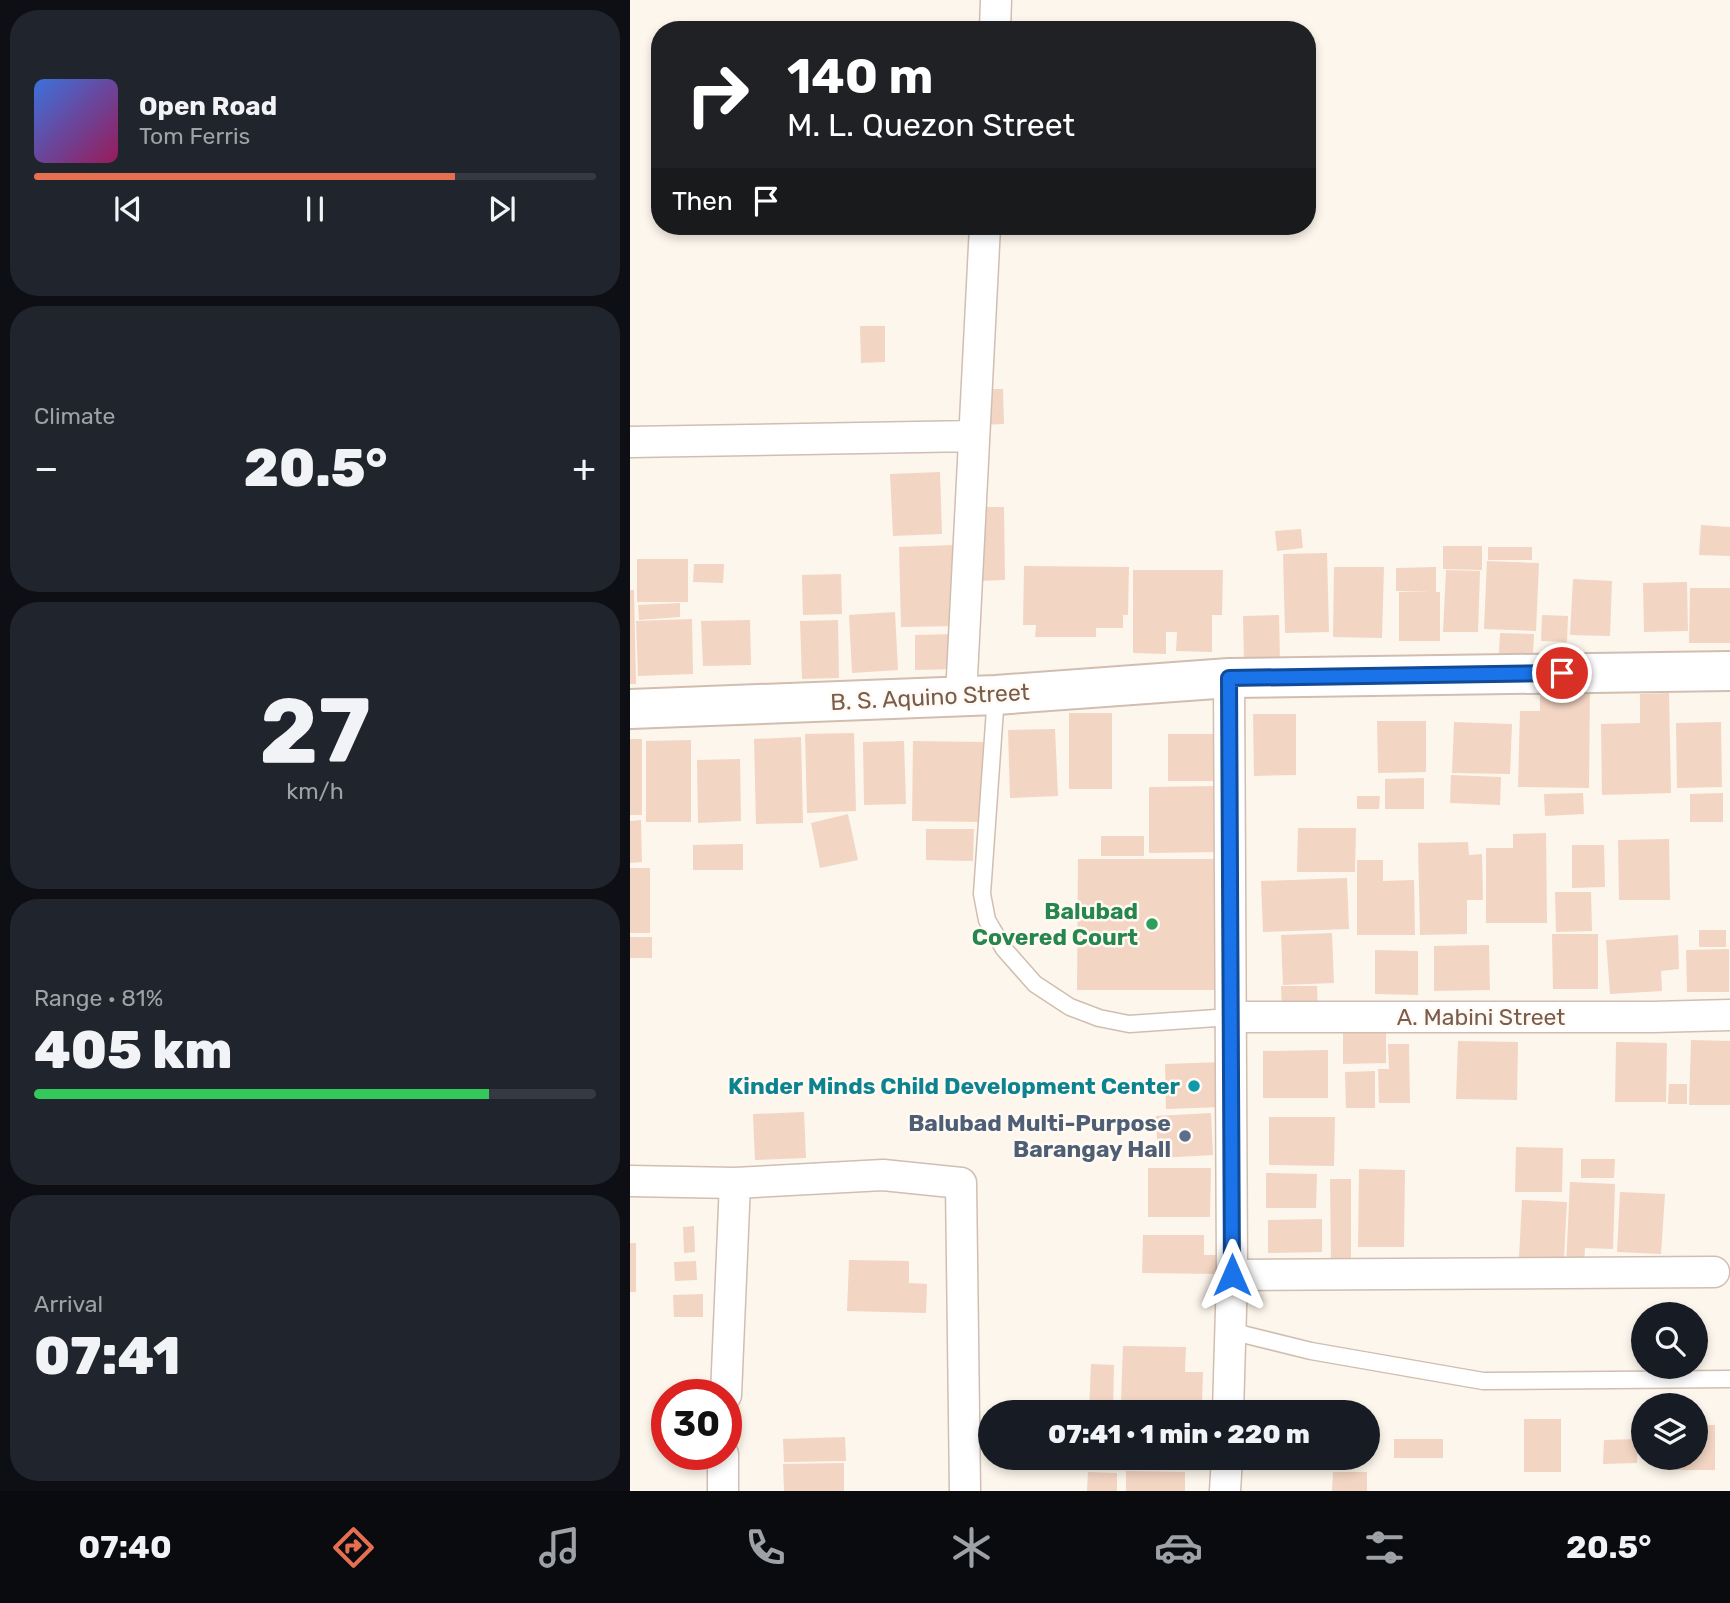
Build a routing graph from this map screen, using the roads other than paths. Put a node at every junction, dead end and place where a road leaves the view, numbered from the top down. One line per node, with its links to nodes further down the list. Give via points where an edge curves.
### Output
1 (996, 0): 2 (street)
2 (995, 21)
3 (985, 235): 4 (street)
4 (974, 436): 5 (street); 8 (street)
5 (630, 442)
6 (1730, 671): 7 (street, B. S. Aquino Street)
7 (1229, 678): 8 (street, B. S. Aquino Street); 11 (street)
8 (978, 695): 9 (street, B. S. Aquino Street); 11 (lane, via 982,894 987,920 1004,949 1035,984 1070,1007 1100,1018 1129,1024)
9 (630, 709)
10 (1730, 1015): 11 (street, A. Mabini Street)
11 (1231, 1017): 15 (street)
12 (630, 1181): 13 (street)
13 (735, 1184): 17 (street); 23 (street, via 883,1175 961,1182)
14 (1714, 1272): 15 (street)
15 (1232, 1275): 16 (street)
16 (1230, 1331): 18 (lane, via 1311,1352 1483,1381); 19 (street)
17 (727, 1379)
18 (1730, 1379)
19 (1228, 1400)
20 (723, 1470): 22 (street)
21 (1227, 1470): 24 (street)
22 (723, 1491)
23 (965, 1491)
24 (1226, 1491)

